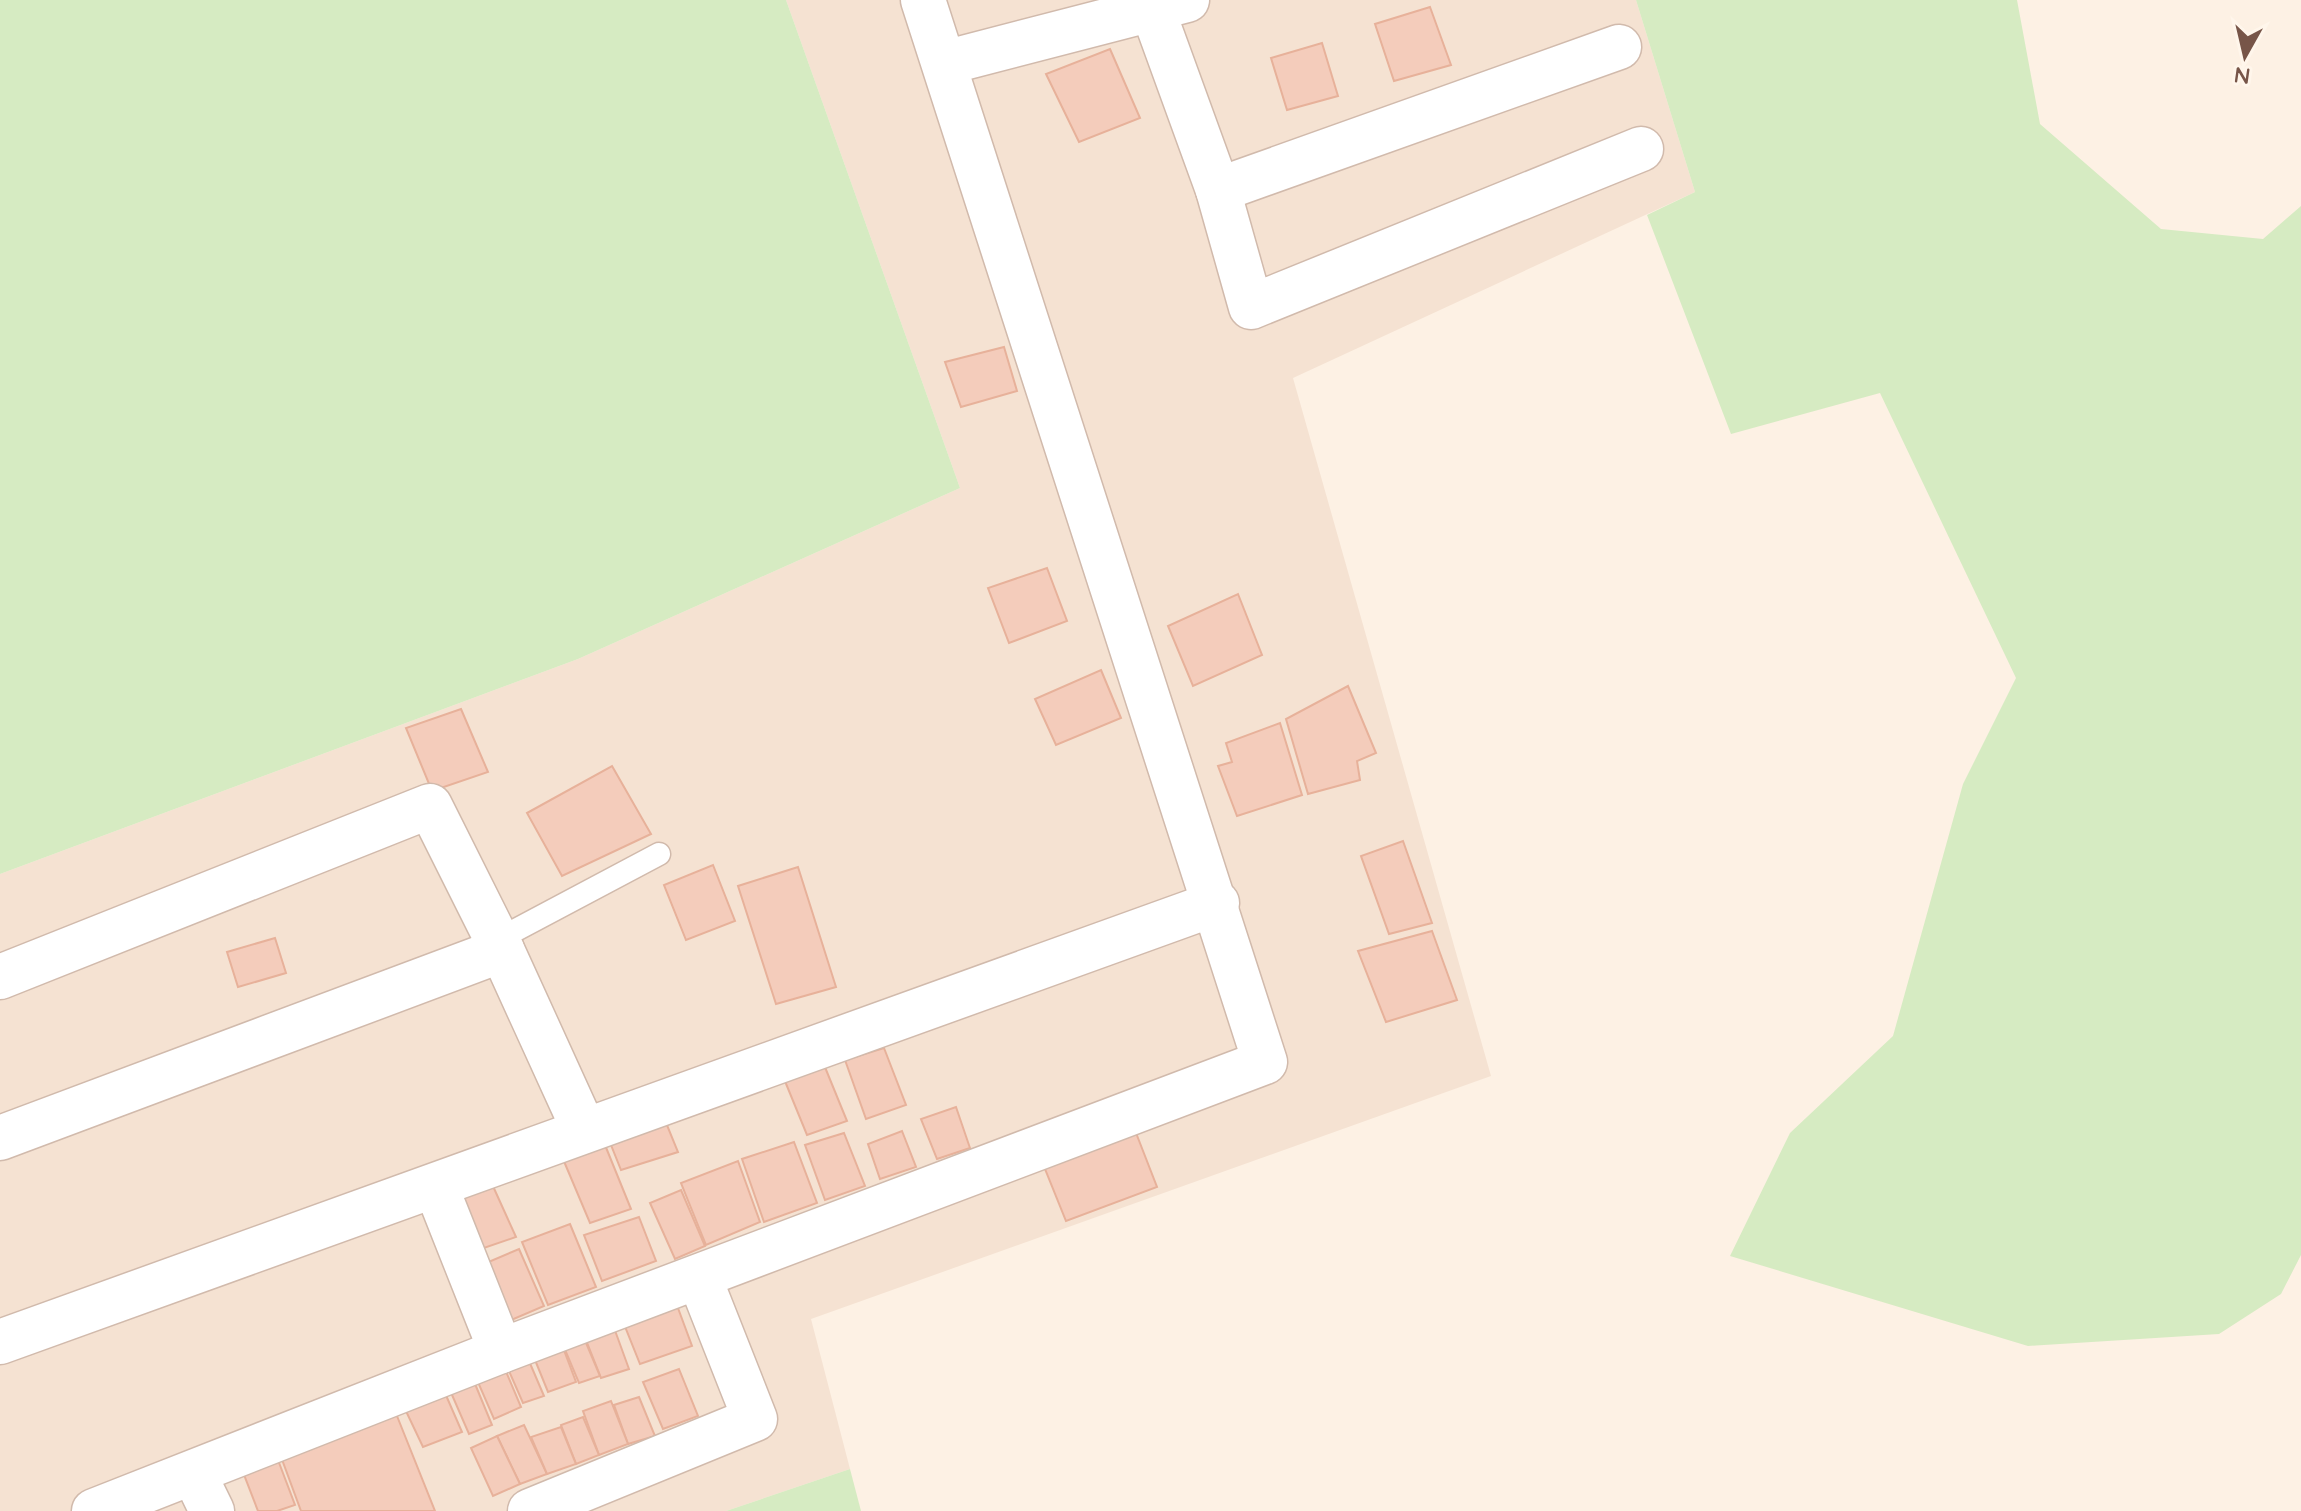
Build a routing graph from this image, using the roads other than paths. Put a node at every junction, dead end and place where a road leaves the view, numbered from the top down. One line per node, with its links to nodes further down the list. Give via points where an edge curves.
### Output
1 (923, 0): 4 (street)
2 (1170, 5): 4 (street); 6 (street)
3 (1619, 47): 6 (street)
4 (944, 63): 8 (street)
5 (1641, 149): 6 (street, via 1251,307)
6 (1218, 190)
7 (659, 854): 9 (lane)
8 (1217, 903): 11 (street); 14 (street, via 1265,1062)
9 (500, 945): 10 (street, via 430,806); 11 (street); 12 (street)
10 (0, 977)
11 (584, 1130): 13 (street)
12 (0, 1138)
13 (436, 1187): 15 (street); 16 (street)
14 (699, 1277): 16 (street); 19 (street, via 755,1419)
15 (0, 1342)
16 (501, 1351): 17 (street)
17 (203, 1493): 18 (street)
18 (94, 1511)
19 (530, 1511)

